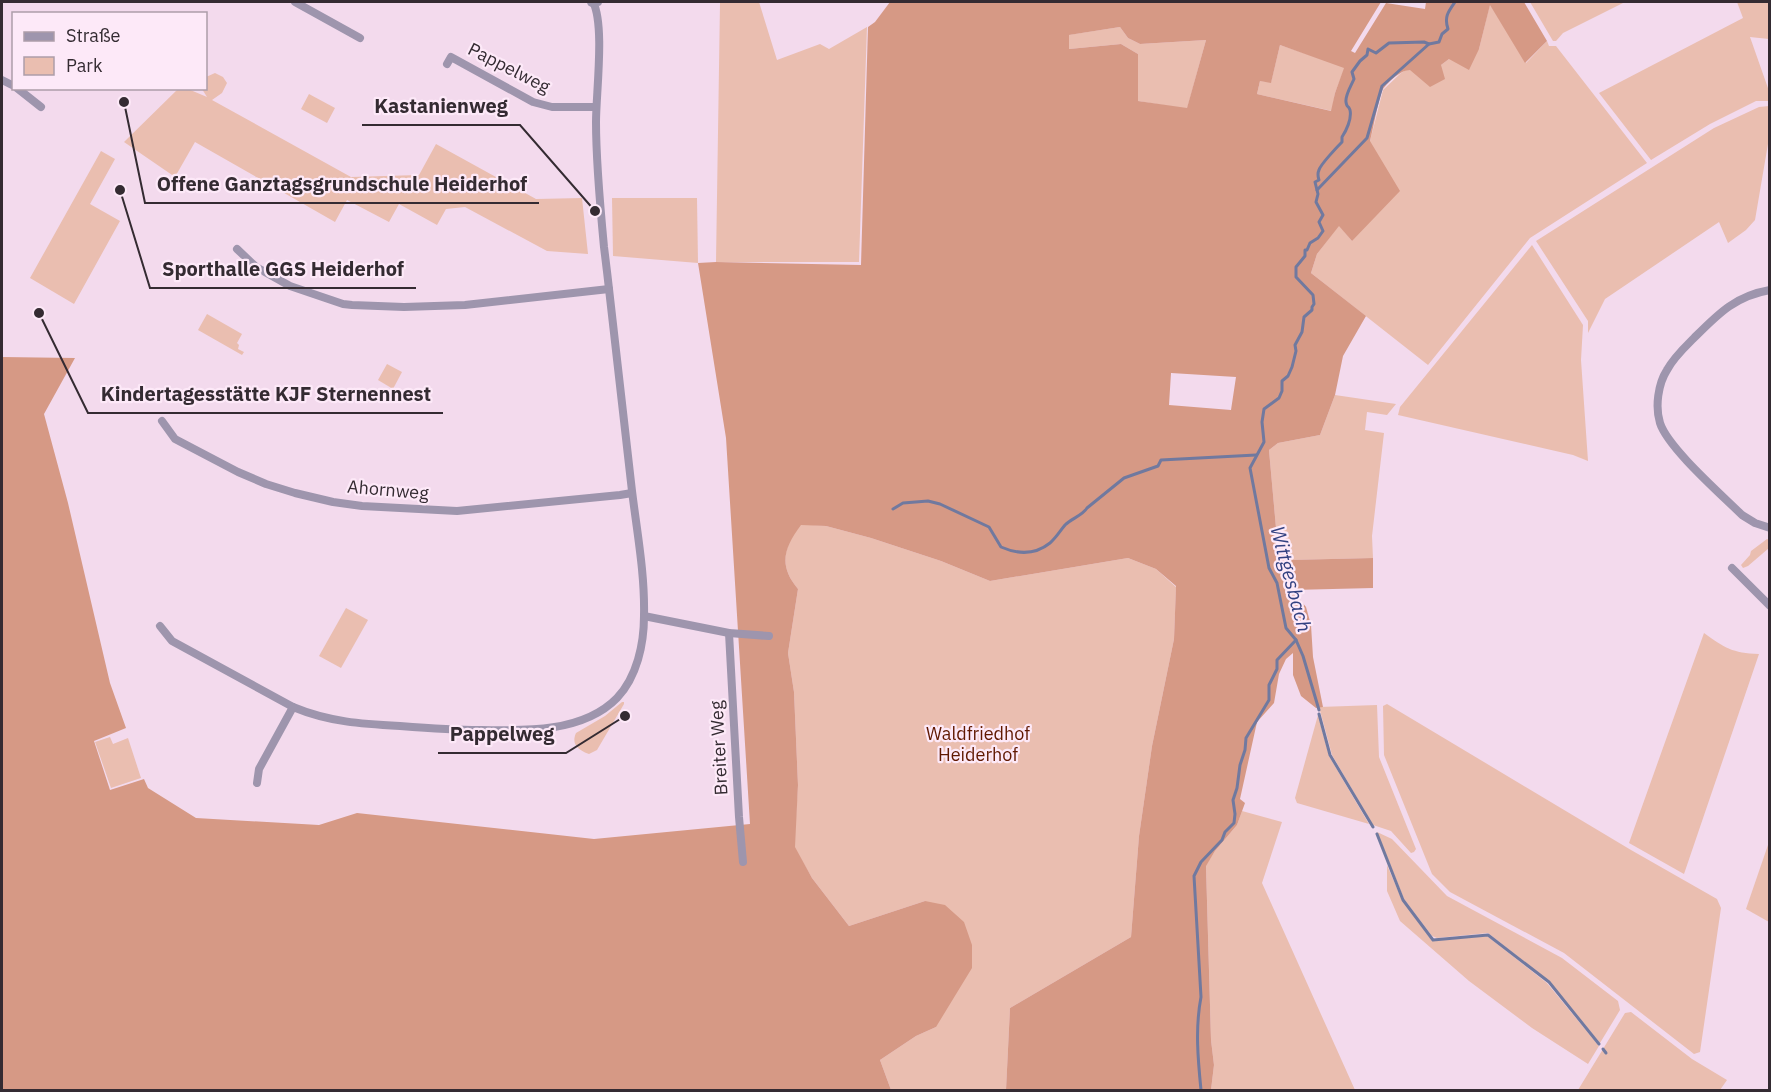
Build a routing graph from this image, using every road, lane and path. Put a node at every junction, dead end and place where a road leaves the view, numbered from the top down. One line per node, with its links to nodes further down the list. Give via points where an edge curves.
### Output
1 (295, 2): 3 (street)
2 (594, 2): 7 (street, via 599,29)
3 (360, 38)
4 (447, 64): 7 (street, Pappelweg, via 451,57 533,102 552,107)
5 (20, 90): 6 (street)
6 (41, 107)
7 (596, 107): 9 (street, via 599,194)
8 (237, 249): 9 (street, via 256,267 290,286 352,305 465,305)
9 (609, 289): 12 (street)
10 (1770, 290): 13 (street, via 1745,296 1723,310 1676,356 1665,371 1658,404 1660,425 1675,447 1742,515)
11 (162, 421): 12 (street, Ahornweg, via 175,439 238,472 295,493 352,505 457,511)
12 (632, 492): 16 (street)
13 (1770, 528)
14 (1732, 567): 15 (street)
15 (1770, 606)
16 (644, 616): 18 (street); 20 (street, via 641,648 631,679 617,698 577,723 513,730 453,730 351,723)
17 (160, 626): 20 (street, via 172,641)
18 (729, 633): 19 (street); 22 (street, Breiter Weg)
19 (769, 636)
20 (293, 708): 21 (street, via 259,769)
21 (257, 783)
22 (743, 862)

